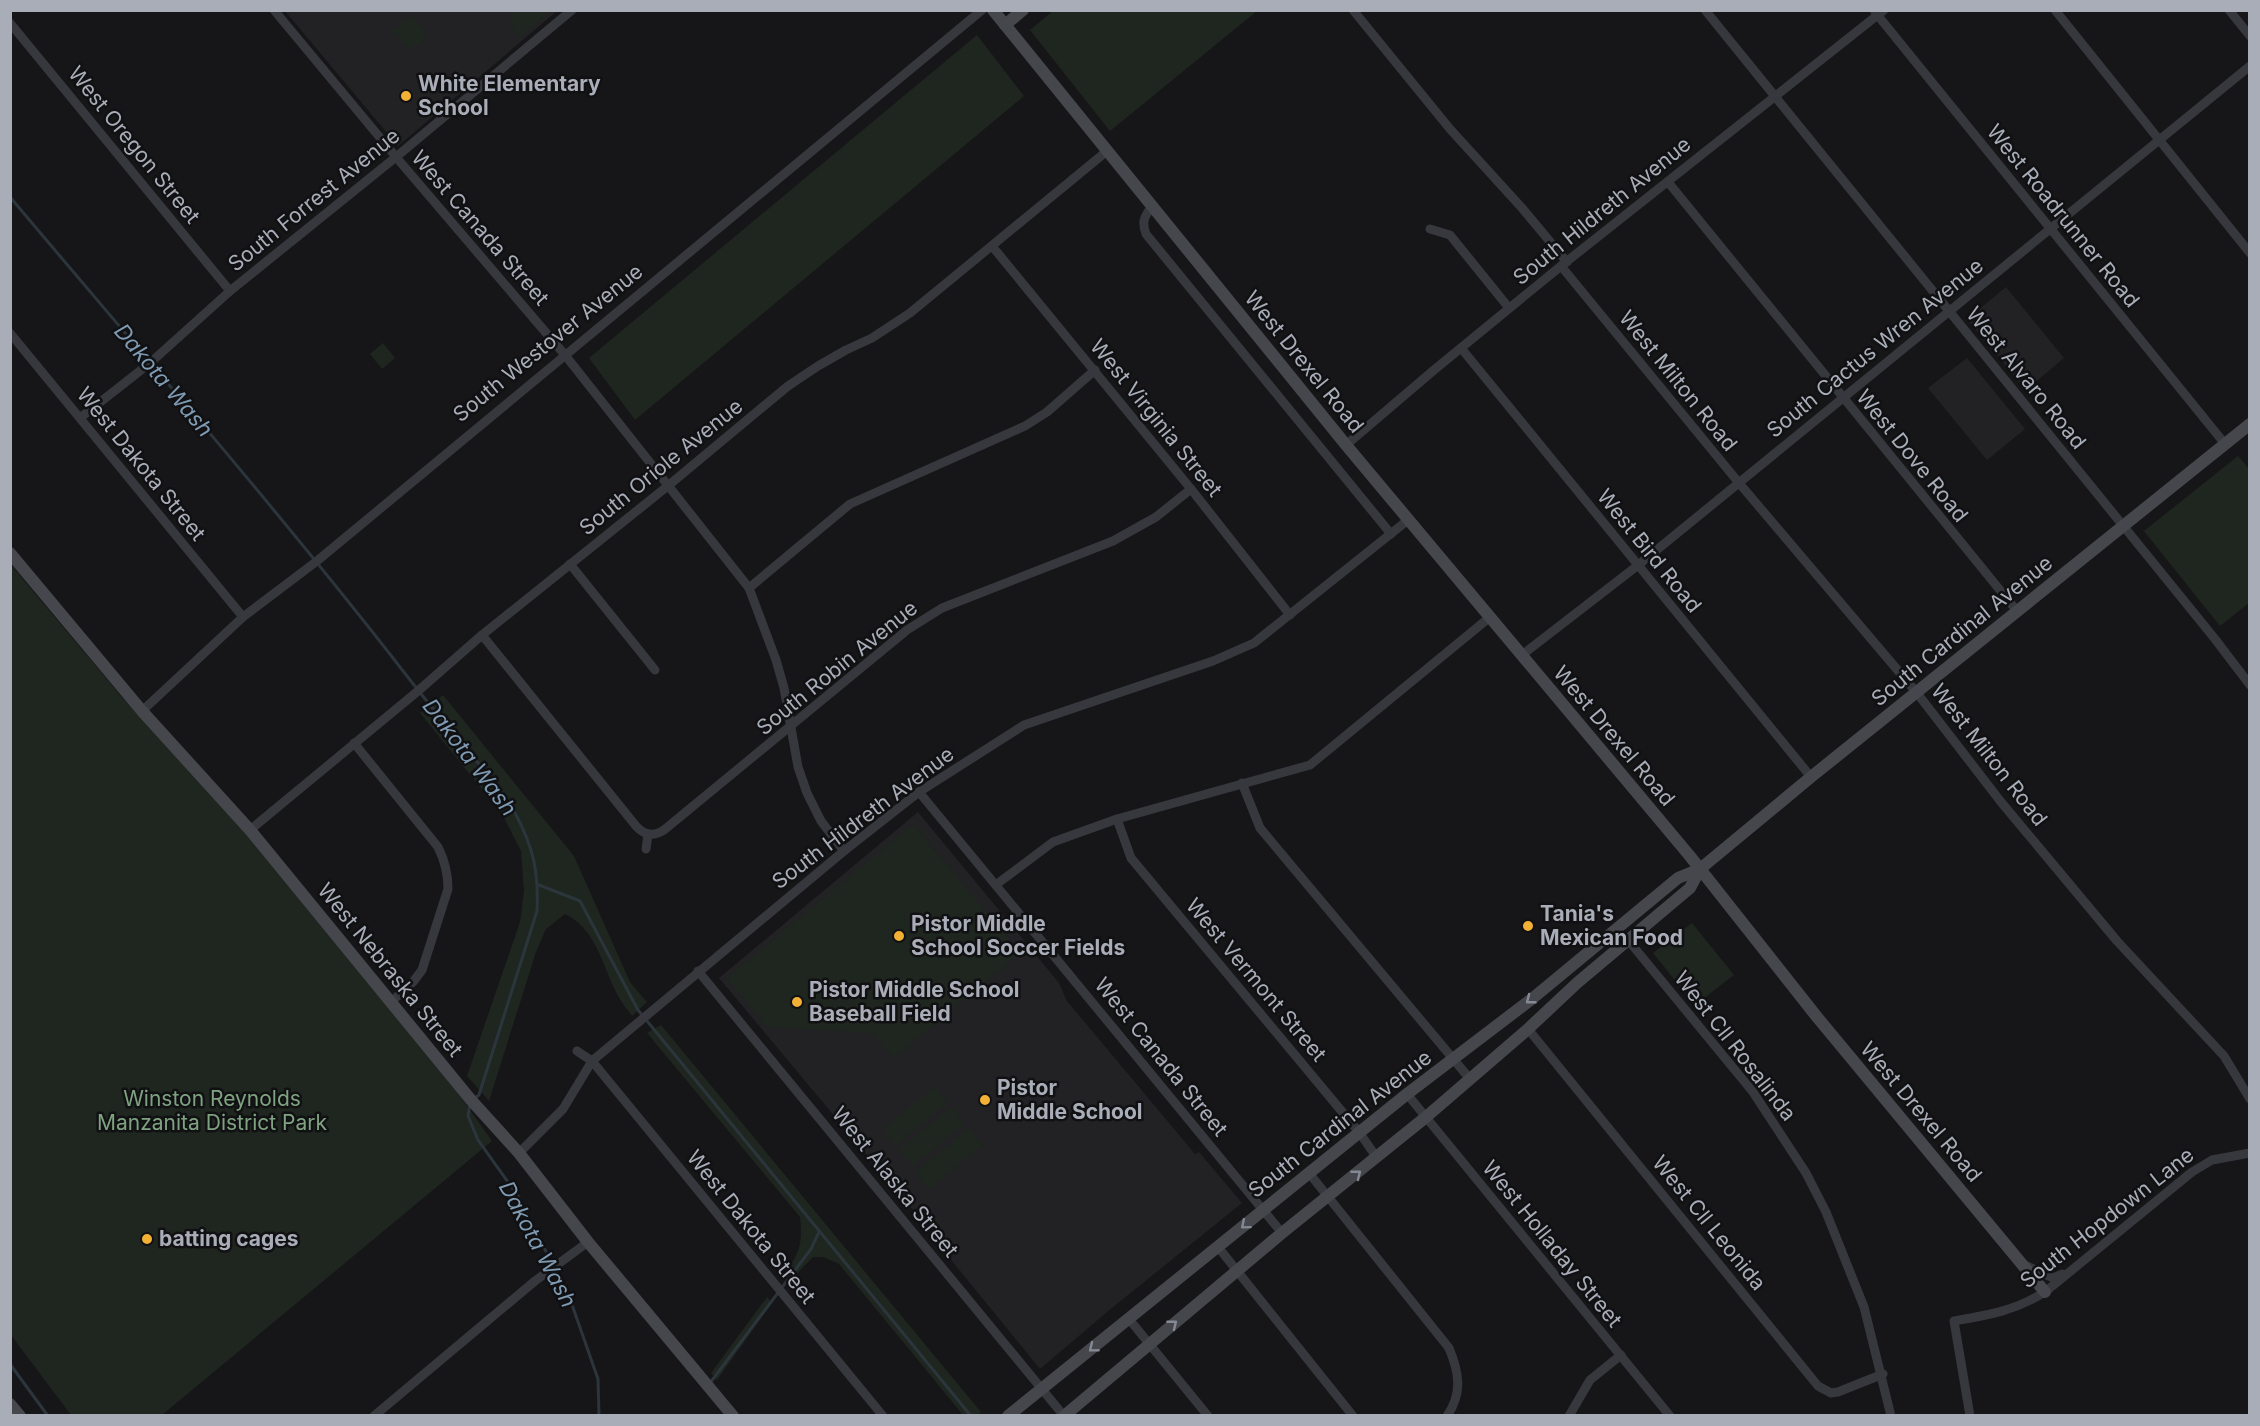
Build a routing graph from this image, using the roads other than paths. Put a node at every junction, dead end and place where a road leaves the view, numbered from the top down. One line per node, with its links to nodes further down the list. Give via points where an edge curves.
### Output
1 (274, 10): 18 (street, West Canada Street)
2 (572, 10): 18 (street, South Forrest Avenue)
3 (982, 10): 31 (street, South Westover Avenue)
4 (993, 10): 12 (street, West Drexel Road)
5 (1023, 10): 12 (street)
6 (1353, 10): 25 (street, West Milton Road, via 1450,129 1522,208)
7 (1705, 10): 15 (street, West Alvaro Road)
8 (2055, 10): 16 (street)
9 (2229, 10): 13 (street)
10 (1878, 12): 15 (street, South Hildreth Avenue); 21 (street, West Roadrunner Road)
11 (10, 23): 26 (street, West Oregon Street)
12 (1005, 25): 17 (street, West Drexel Road)
13 (2250, 36)
14 (2250, 66): 16 (street, South Cactus Wren Avenue)
15 (1774, 95): 19 (street, South Hildreth Avenue); 28 (street, West Alvaro Road)
16 (2159, 140): 21 (street, South Cactus Wren Avenue); 24 (street)
17 (1107, 150): 20 (street, West Drexel Road); 23 (street, South Oriole Avenue)
18 (396, 157): 26 (street, South Forrest Avenue); 31 (street, West Canada Street)
19 (1668, 182): 25 (street, South Hildreth Avenue); 33 (street, West Dove Road)
20 (1152, 206): 37 (street, West Drexel Road); 43 (street, West Drexel Road, via 1144,217 1146,234)
21 (2050, 229): 28 (street, South Cactus Wren Avenue); 36 (street, West Roadrunner Road)
22 (1430, 230): 27 (street, via 1450,235)
23 (992, 246): 32 (street, West Virginia Street); 39 (street, South Oriole Avenue, via 910,313 788,386)
24 (2250, 253)
25 (1564, 264): 27 (street, South Hildreth Avenue); 38 (street, West Milton Road)
26 (230, 291): 34 (street, South Forrest Avenue, via 150,363)
27 (1509, 308): 30 (street, South Hildreth Avenue)
28 (1949, 311): 33 (street, South Cactus Wren Avenue); 42 (street, West Alvaro Road)
29 (10, 333): 34 (street, West Dakota Street)
30 (1461, 348): 37 (street, South Hildreth Avenue); 46 (street, West Bird Road)
31 (565, 355): 39 (street, West Canada Street); 50 (street, South Westover Avenue, via 317,561)
32 (1095, 370): 40 (street, West Virginia Street); 47 (street, via 1047,412 1024,426 850,504)
33 (1842, 399): 38 (street, South Cactus Wren Avenue); 48 (street, West Dove Road)
34 (80, 418): 50 (street, West Dakota Street)
35 (2250, 424): 36 (street, South Cardinal Avenue)
36 (2225, 444): 42 (street, South Cardinal Avenue)
37 (1346, 445): 41 (street, West Drexel Road)
38 (1739, 483): 46 (street, South Cactus Wren Avenue); 56 (street, West Milton Road)
39 (669, 485): 45 (street, South Oriole Avenue); 47 (street, West Canada Street)
40 (1191, 489): 49 (street, West Virginia Street); 58 (street, South Robin Avenue, via 1156,517 1113,541 942,608 907,630)
41 (1408, 520): 43 (street, South Hildreth Avenue); 51 (street, West Drexel Road)
42 (2123, 526): 48 (street, South Cardinal Avenue); 55 (street, West Alvaro Road)
43 (1391, 534): 49 (street, South Hildreth Avenue)
44 (10, 553): 57 (street, West Nebraska Street)
45 (570, 564): 52 (street, South Oriole Avenue); 54 (street)
46 (1637, 566): 53 (street, South Cactus Wren Avenue); 60 (street, West Bird Road)
47 (749, 588): 58 (street, West Canada Street, via 776,660)
48 (2017, 611): 56 (street, South Cardinal Avenue)
49 (1290, 615): 62 (street, South Hildreth Avenue, via 1254,643 1213,662 1024,725)
50 (243, 617): 57 (street, South Westover Avenue)
51 (1490, 617): 53 (street, West Drexel Road); 61 (street, via 1310,765)
52 (482, 635): 59 (street, South Oriole Avenue); 65 (street, via 636,826)
53 (1522, 655): 68 (street, West Drexel Road)
54 (655, 670)
55 (2250, 685)
56 (1917, 693): 60 (street, South Cardinal Avenue); 79 (street, West Milton Road, via 2001,802 2117,940 2224,1056)
57 (142, 711): 64 (street, West Nebraska Street)
58 (790, 727): 65 (street, South Robin Avenue, via 664,830); 67 (street, West Canada Street, via 798,767 813,808)
59 (354, 743): 64 (street, South Oriole Avenue); 72 (street, via 438,847 448,876 448,890 422,970)
60 (1811, 777): 68 (street, South Cardinal Avenue)
61 (1242, 783): 63 (street); 75 (street, via 1260,828)
62 (919, 792): 67 (street, South Hildreth Avenue); 69 (street, West Canada Street)
63 (1117, 819): 69 (street, via 1053,842); 81 (street, West Vermont Street, via 1131,858)
64 (250, 830): 72 (street, West Nebraska Street)
65 (648, 834): 66 (street)
66 (646, 849)
67 (844, 851): 71 (street, South Hildreth Avenue)
68 (1700, 869): 70 (street, South Cardinal Avenue, via 1690,888); 75 (street, South Cardinal Avenue, one-way to 75, via 1678,878); 91 (street, West Drexel Road)
69 (997, 884): 87 (street, West Canada Street)
70 (1628, 940): 73 (street, South Cardinal Avenue); 98 (street, West Cll Rosalinda, via 1753,1092 1806,1173 1851,1270)
71 (698, 971): 76 (street, South Hildreth Avenue); 99 (street, West Alaska Street)
72 (392, 1001): 83 (street, West Nebraska Street, via 471,1101)
73 (1528, 1029): 77 (street, South Cardinal Avenue); 98 (street, West Cll Leonida, via 1818,1386 1838,1392)
74 (577, 1051): 76 (street, West Dakota Street)
75 (1454, 1060): 77 (street); 78 (street, South Cardinal Avenue)
76 (592, 1061): 83 (street, South Hildreth Avenue, via 563,1109); 105 (street, West Dakota Street)
77 (1470, 1079): 80 (street, South Cardinal Avenue)
78 (1407, 1094): 80 (street, West Holladay Street); 81 (street, South Cardinal Avenue)
79 (2250, 1099)
80 (1426, 1117): 84 (street, South Cardinal Avenue); 97 (street, West Holladay Street)
81 (1359, 1132): 84 (street, West Vermont Street); 85 (street, South Cardinal Avenue)
82 (2250, 1153): 93 (street, South Hopdown Lane, via 2212,1160 2192,1172)
83 (519, 1154): 89 (street, West Nebraska Street)
84 (1377, 1158): 86 (street, South Cardinal Avenue, one-way to 84)
85 (1309, 1173): 86 (street); 87 (street, South Cardinal Avenue)
86 (1328, 1197): 88 (street, South Cardinal Avenue); 109 (street, via 1449,1348 1458,1368 1458,1389)
87 (1263, 1210): 88 (street, West Canada Street); 90 (street, South Cardinal Avenue, one-way to 90)
88 (1282, 1233): 92 (street, South Cardinal Avenue)
89 (588, 1242): 103 (street, via 535,1281); 104 (street, West Nebraska Street)
90 (1218, 1247): 92 (street); 95 (street, South Cardinal Avenue)
91 (2020, 1262): 93 (street, via 2053,1278); 94 (street, West Drexel Road)
92 (1238, 1272): 96 (street, South Cardinal Avenue, one-way to 92); 108 (street)
93 (2070, 1272): 94 (street, South Hopdown Lane)
94 (2045, 1292): 113 (street, South Hopdown Lane, via 2022,1306 1954,1321)
95 (1130, 1319): 96 (street); 99 (street, South Cardinal Avenue, one-way to 99)
96 (1150, 1344): 101 (street, South Cardinal Avenue); 107 (street)
97 (1621, 1355): 110 (street, via 1590,1380); 111 (street, West Holladay Street)
98 (1883, 1374): 112 (street, West Cll Rosalinda)
99 (1041, 1389): 101 (street, West Alaska Street); 106 (street, South Cardinal Avenue)
100 (10, 1404): 102 (street)
101 (1064, 1415)
102 (20, 1416)
103 (374, 1416)
104 (733, 1416)
105 (883, 1416)
106 (1008, 1416)
107 (1209, 1416)
108 (1353, 1416)
109 (1447, 1416)
110 (1569, 1416)
111 (1670, 1416)
112 (1891, 1416)
113 (1970, 1416)

